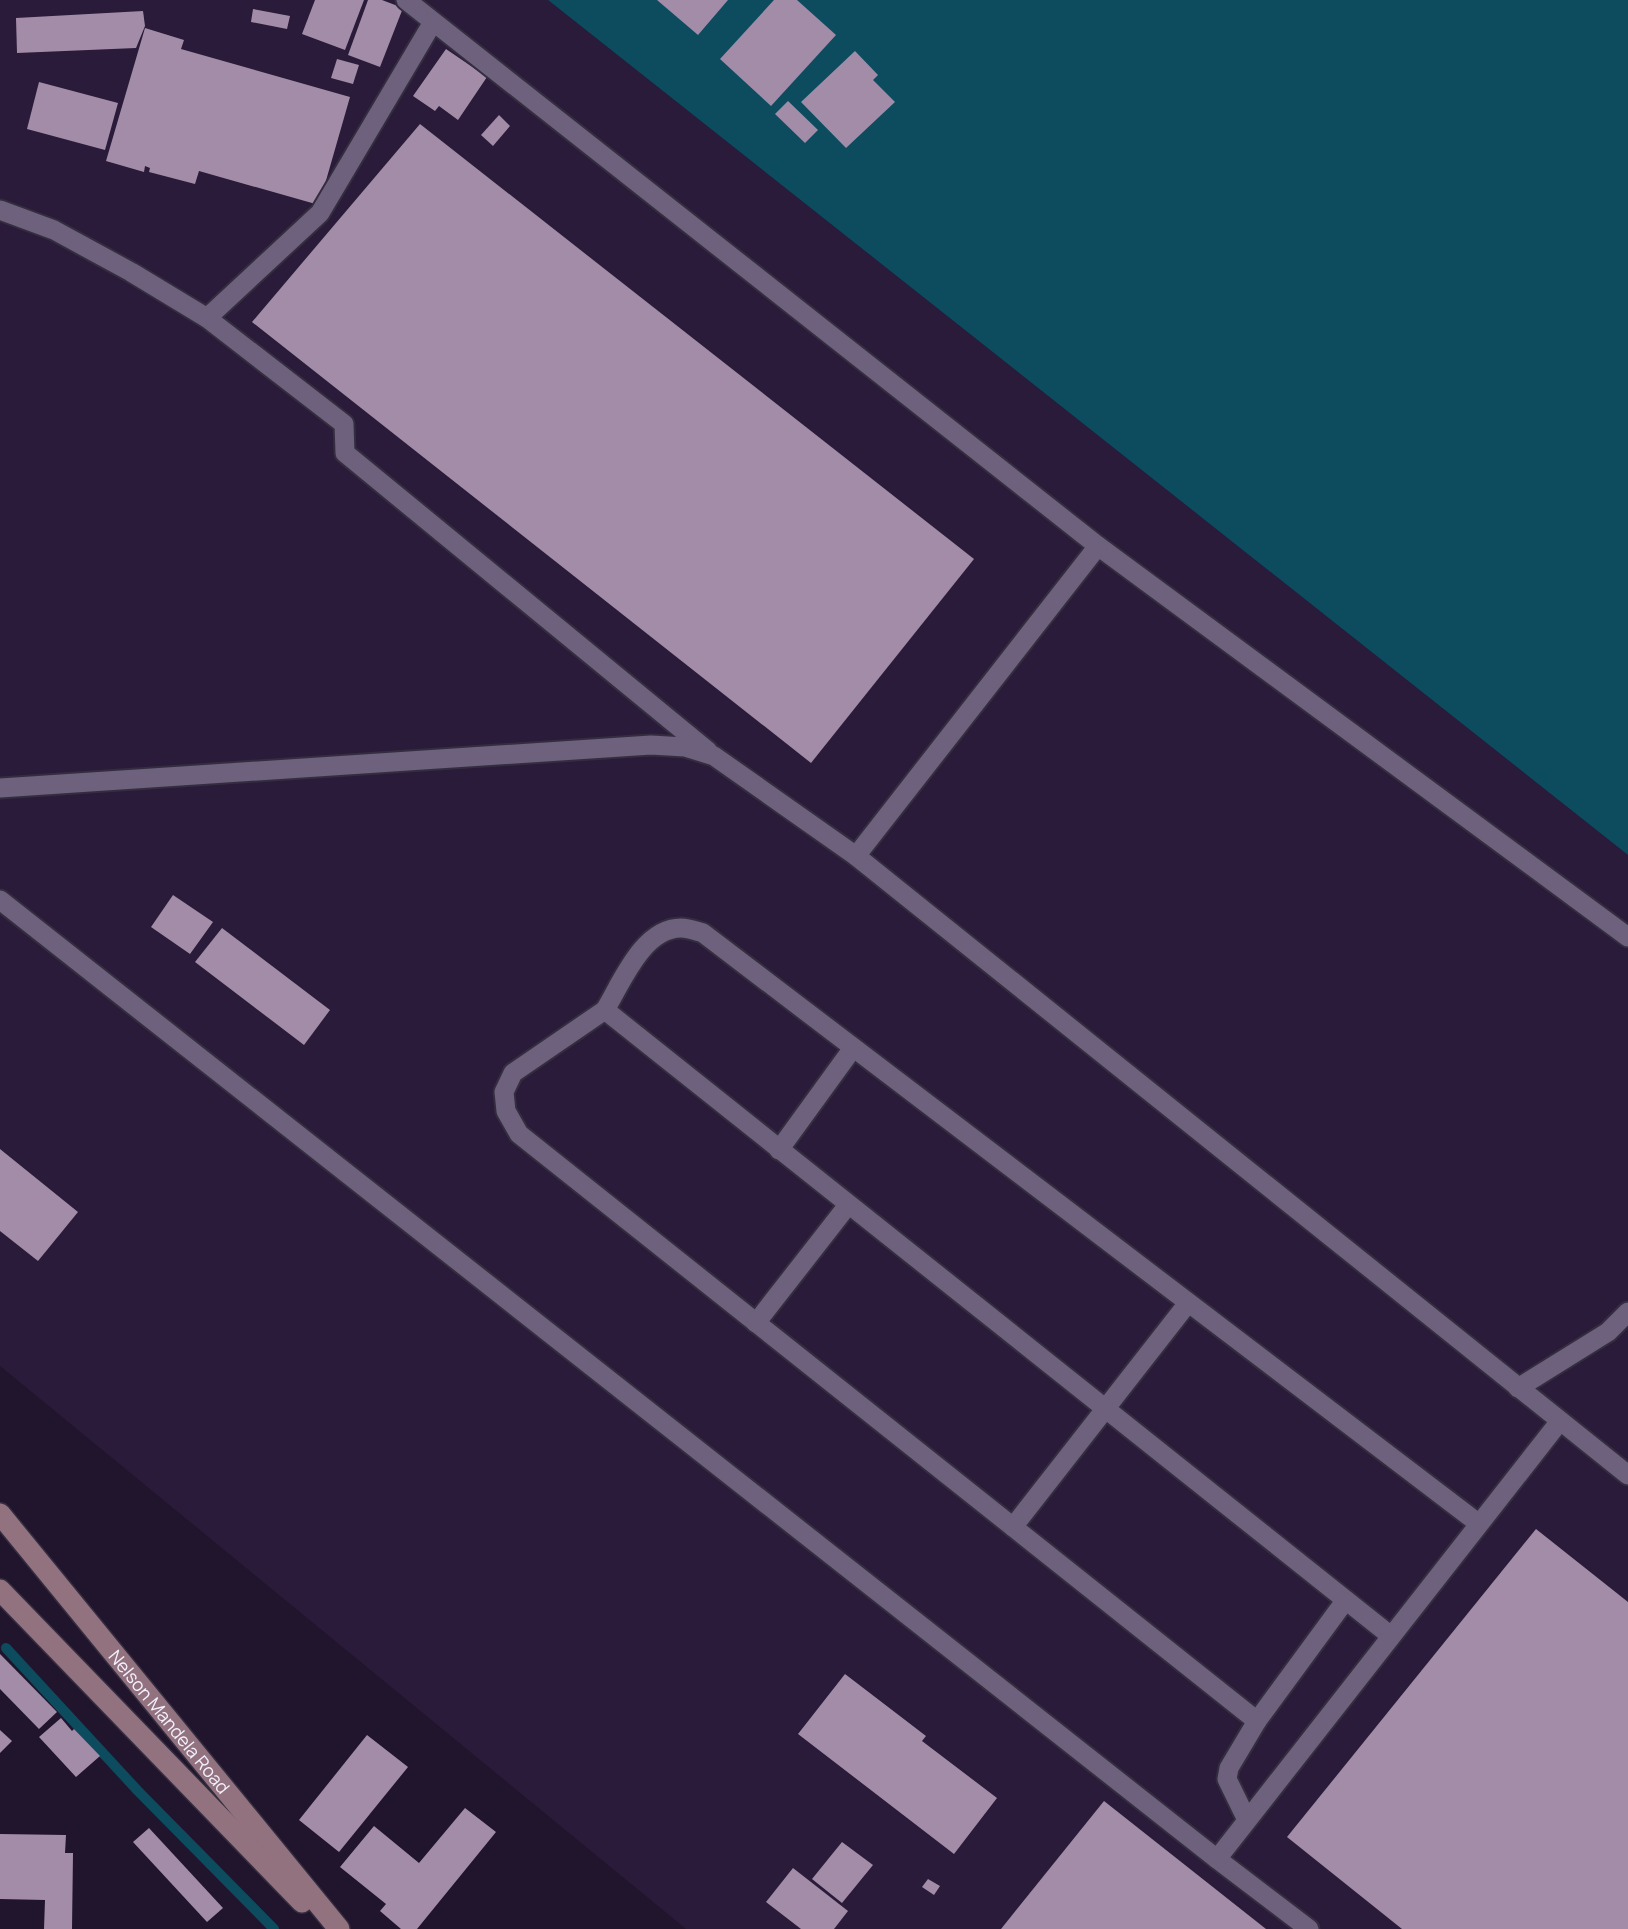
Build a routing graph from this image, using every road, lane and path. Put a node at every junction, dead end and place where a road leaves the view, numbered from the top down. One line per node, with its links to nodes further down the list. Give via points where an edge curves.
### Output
1 (406, 0): 2 (lane)
2 (433, 22): 4 (lane, via 320,214); 5 (lane)
3 (0, 210): 4 (lane, via 54,230)
4 (207, 318): 6 (lane, via 344,424 345,453)
5 (1098, 546): 8 (lane); 10 (lane)
6 (714, 756): 7 (lane, via 685,747 651,745); 8 (lane)
7 (0, 788)
8 (856, 856): 18 (lane)
9 (0, 900): 30 (lane)
10 (1628, 937)
11 (606, 1010): 12 (lane, via 644,945 660,932 681,928 703,933); 13 (lane); 17 (lane, via 513,1073 504,1092 506,1111 519,1134)
12 (853, 1048): 13 (lane); 15 (lane)
13 (779, 1150): 14 (lane)
14 (848, 1205): 17 (lane); 19 (lane)
15 (1188, 1303): 19 (lane); 23 (lane)
16 (1628, 1312): 18 (lane, via 1608,1332)
17 (756, 1323): 24 (lane)
18 (1518, 1388): 20 (lane)
19 (1105, 1410): 24 (lane); 26 (lane)
20 (1560, 1421): 21 (lane); 23 (lane)
21 (1628, 1475)
22 (0, 1514): 32 (main road, Nelson Mandela Road)
23 (1478, 1524): 27 (lane)
24 (1013, 1527): 28 (lane)
25 (0, 1590): 31 (main road, Nelson Mandela Road)
26 (1345, 1601): 27 (lane); 28 (lane)
27 (1391, 1636): 29 (lane)
28 (1257, 1721): 29 (lane, via 1227,1779)
29 (1247, 1820): 30 (lane)
30 (1217, 1858): 33 (lane)
31 (327, 1929)
32 (339, 1929)
33 (1309, 1929)

